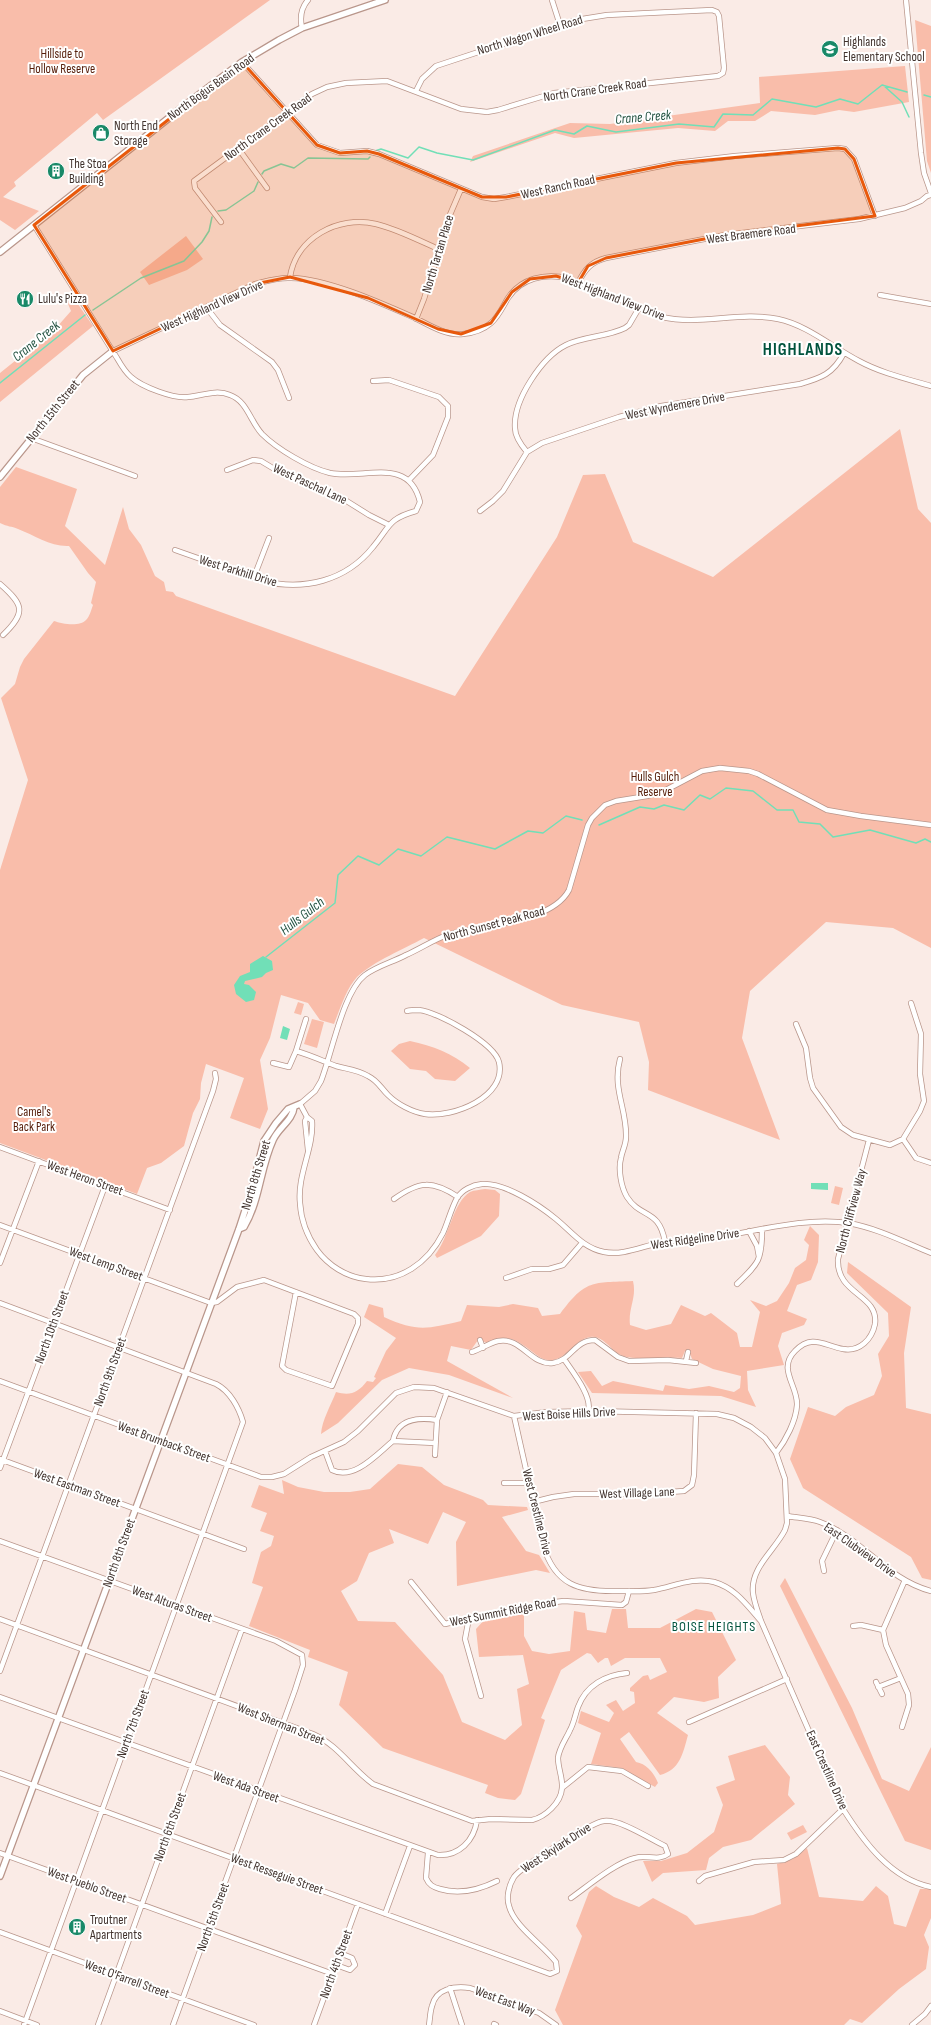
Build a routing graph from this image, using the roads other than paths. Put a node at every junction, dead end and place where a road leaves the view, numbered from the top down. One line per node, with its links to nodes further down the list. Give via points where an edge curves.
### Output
1 (308, 0): 6 (street, via 301,16)
2 (385, 0): 6 (street, North Bogus Basin Road)
3 (552, 0): 5 (street)
4 (906, 0): 14 (street, via 921,153)
5 (560, 25): 8 (street, North Wagon Wheel Road, via 607,15 712,10 719,16); 9 (street, North Wagon Wheel Road, via 436,66 422,79)
6 (302, 28): 7 (street, North Bogus Basin Road)
7 (242, 62): 10 (street, West Ranch Road); 17 (street, North Bogus Basin Road)
8 (723, 73): 9 (street, North Crane Creek Road, via 718,76 554,93 487,112 462,109)
9 (416, 91): 10 (street, North Crane Creek Road, via 387,81 346,83 320,90)
10 (287, 112): 11 (street, North Crane Creek Road); 13 (street, West Ranch Road, via 317,145 330,151 367,151 379,154)
11 (238, 148): 12 (street); 16 (street, North Crane Creek Road, via 193,183)
12 (267, 188)
13 (461, 189): 15 (street, West Ranch Road, via 482,197 506,197 676,163 838,148 845,149 854,159); 18 (street, North Tartan Place)
14 (931, 194): 15 (street, West Braemere Road, via 905,208)
15 (875, 216): 21 (street, West Braemere Road, via 725,235 606,258 588,266)
16 (221, 222)
17 (34, 225): 19 (street, North Bogus Basin Road); 27 (street)
18 (438, 249): 20 (street, via 374,223 340,225 323,231 307,242 294,261); 26 (street, North Tartan Place)
19 (0, 252)
20 (290, 277): 24 (street, West Highland View Drive, via 255,284); 26 (street, West Highland View Drive, via 348,291)
21 (578, 283): 25 (street, West Highland View Drive); 26 (street, West Highland View Drive, via 556,276 530,279 512,292 491,323 473,332 449,333)
22 (880, 296): 23 (street)
23 (931, 304)
24 (206, 307): 27 (street, West Highland View Drive); 31 (street, via 220,325 272,362 278,370)
25 (639, 308): 28 (street, West Highland View Drive, via 677,320 755,316 777,319 801,327); 33 (street, via 625,328 565,346 540,365 525,392 516,418 517,437)
26 (416, 319)
27 (112, 352): 32 (street, North 15th Street, via 83,375); 37 (street, via 132,378 164,393 180,398 212,393 230,395 245,406 255,425 273,443 321,471 387,472 399,474)
28 (844, 353): 30 (street, West Highland View Drive, via 886,373); 33 (street, West Wyndemere Drive, via 832,370 821,379 661,406 619,416 549,440)
29 (372, 381): 37 (street, via 389,380 440,397 448,406 448,417 433,455)
30 (931, 386)
31 (289, 398)
32 (31, 438): 35 (street); 36 (street, North 15th Street)
33 (527, 452): 38 (street, West Wyndemere Drive, via 502,491 493,502)
34 (227, 470): 39 (street, West Paschal Lane, via 253,460 261,461 280,473 345,500)
35 (135, 476)
36 (0, 477)
37 (409, 480): 39 (street, West Parkhill Drive, via 416,487 419,507)
38 (480, 511)
39 (389, 525): 42 (street, West Parkhill Drive, via 358,563 343,573 325,580 306,585 291,585)
40 (269, 538): 42 (street)
41 (175, 550): 42 (street, West Parkhill Drive)
42 (254, 577)
43 (0, 584): 44 (street, via 20,606 16,619)
44 (3, 635)
45 (931, 825): 52 (street, North Sunset Peak Road, via 827,810 772,780 754,772 738,769 702,771 664,791 605,805 592,818 569,890 563,899 540,914 446,935 365,975 352,992 345,1008)
46 (911, 1003): 57 (street, via 921,1034 920,1074 924,1101)
47 (407, 1010): 52 (street, via 421,1010 447,1020 476,1036 493,1050 499,1062 499,1072 497,1082 491,1090 462,1110 449,1114 425,1114 400,1104 370,1077)
48 (306, 1019): 50 (street)
49 (796, 1024): 58 (street, via 806,1048 810,1078 819,1099 846,1132)
50 (296, 1051): 52 (street); 53 (street, via 289,1066)
51 (620, 1059): 72 (street, via 617,1076 626,1137 620,1159 623,1184 632,1203 660,1223)
52 (329, 1062): 55 (street, North 8th Street, via 315,1091)
53 (273, 1063)
54 (215, 1073): 66 (street, North 9th Street, via 213,1091)
55 (300, 1104): 56 (street, West Ridgeline Drive); 85 (street, North 8th Street, via 294,1107 294,1115 282,1126 273,1140 254,1207 244,1227 238,1229)
56 (307, 1117): 60 (street, West Ridgeline Drive, via 304,1121); 60 (street, West Ridgeline Drive, via 312,1121 313,1128)
57 (904, 1139): 58 (street, via 890,1145); 62 (street, via 916,1158)
58 (869, 1140): 67 (street, North Cliffview Way)
59 (0, 1147): 61 (street, West Heron Street)
60 (308, 1150): 64 (street, West Ridgeline Drive, via 299,1201 303,1223 311,1242 324,1259 343,1272 359,1278 392,1278 423,1262 438,1241)
61 (39, 1161): 63 (street, West Heron Street); 69 (street)
62 (931, 1163)
63 (105, 1186): 66 (street, West Heron Street); 77 (street, North 10th Street)
64 (458, 1197): 65 (street, via 441,1187 425,1184 408,1189); 73 (street, West Ridgeline Drive, via 477,1184 493,1184 543,1209)
65 (394, 1199)
66 (170, 1210): 80 (street, North 9th Street)
67 (849, 1224): 70 (street, West Ridgeline Drive, via 790,1224); 76 (street, West Ridgeline Drive, via 882,1232); 108 (street, North Cliffview Way, via 838,1259 839,1274 848,1287 871,1306 875,1314 873,1331 866,1344 852,1349 844,1350 818,1341 802,1345 793,1352 788,1362 788,1374 797,1406 785,1440)
68 (0, 1225): 69 (street, West Lemp Street)
69 (12, 1230): 77 (street, West Lemp Street); 79 (street)
70 (762, 1230): 71 (street, West Ridgeline Drive); 74 (street)
71 (750, 1231): 72 (street, West Ridgeline Drive); 75 (street)
72 (665, 1242): 73 (street, West Ridgeline Drive, via 626,1252 610,1253)
73 (582, 1243): 81 (street, via 563,1265 549,1269 532,1269)
74 (762, 1243): 75 (street); 78 (street, via 762,1253)
75 (756, 1244): 78 (street)
76 (931, 1252)
77 (79, 1254): 80 (street, West Lemp Street); 86 (street, North 10th Street)
78 (759, 1257): 82 (street, via 752,1270)
79 (0, 1263)
80 (144, 1278): 85 (street, West Lemp Street); 88 (street, North 9th Street)
81 (506, 1278)
82 (737, 1284)
83 (296, 1292): 83 (street, via 354,1314 358,1318 358,1324 332,1386 286,1370 282,1366); 85 (street, via 266,1281 258,1281 237,1287 217,1302)
84 (0, 1303): 86 (street)
85 (211, 1303): 95 (street, North 8th Street)
86 (54, 1323): 88 (street); 97 (street, North 10th Street)
87 (480, 1340): 89 (street)
88 (119, 1347): 95 (street); 101 (street, North 9th Street)
89 (484, 1348): 90 (street); 92 (street, via 497,1341 510,1341 543,1362 554,1363)
90 (472, 1352)
91 (688, 1352): 93 (street)
92 (564, 1359): 93 (street, via 583,1342 590,1340 600,1342 618,1357 629,1361); 99 (street, via 586,1395)
93 (686, 1361): 94 (street)
94 (696, 1363)
95 (186, 1372): 104 (street, North 8th Street); 111 (street, North 7th Street, via 225,1390 240,1413 243,1422)
96 (0, 1381): 97 (street, West Brumback Street)
97 (28, 1392): 101 (street, West Brumback Street); 110 (street, North 10th Street)
98 (447, 1392): 102 (street, West Boise Hills Drive); 103 (street); 107 (street, West Boise Hills Drive, via 424,1387 404,1389 387,1400 353,1435)
99 (588, 1411): 100 (street, West Boise Hills Drive); 102 (street, West Boise Hills Drive)
100 (696, 1413): 108 (street, West Boise Hills Drive, via 726,1415 743,1422 765,1438); 117 (street, West Village Lane, via 694,1475 692,1485 684,1491 574,1494)
101 (94, 1416): 104 (street, West Brumback Street); 116 (street, North 9th Street)
102 (514, 1416): 115 (street, West Crestline Drive)
103 (437, 1420): 105 (street, via 420,1418 404,1422); 106 (street)
104 (160, 1440): 111 (street, West Brumback Street); 118 (street, North 8th Street)
105 (393, 1440): 106 (street); 107 (street, via 365,1464 342,1472 332,1470)
106 (435, 1443): 109 (street)
107 (325, 1451): 113 (street, West Boise Hills Drive, via 284,1474)
108 (776, 1453): 119 (street, West Boise Hills Drive, via 785,1479)
109 (434, 1455)
110 (2, 1460): 112 (street, North 10th Street); 116 (street, West Eastman Street)
111 (227, 1465): 113 (street, West Brumback Street); 121 (street, North 7th Street)
112 (0, 1468)
113 (261, 1477)
114 (504, 1482): 115 (street)
115 (530, 1483): 117 (street, West Crestline Drive)
116 (68, 1484): 118 (street, West Eastman Street); 124 (street, North 9th Street)
117 (533, 1502): 129 (street, West Crestline Drive, via 547,1558 560,1576 569,1583 587,1590)
118 (135, 1509): 121 (street, West Eastman Street); 127 (street, North 8th Street)
119 (787, 1516): 120 (street, East Clubview Drive, via 821,1522); 134 (street, West Boise Hills Drive, via 783,1535 761,1564 755,1579 753,1594)
120 (837, 1530): 125 (street, via 822,1561); 126 (street, East Clubview Drive)
121 (202, 1534): 123 (street, West Eastman Street); 131 (street, North 7th Street)
122 (0, 1541): 124 (street, West Alturas Street)
123 (244, 1549)
124 (42, 1556): 127 (street, West Alturas Street); 135 (street, North 9th Street)
125 (824, 1571)
126 (905, 1580): 130 (street, East Clubview Drive); 138 (street)
127 (109, 1581): 131 (street, West Alturas Street); 139 (street, North 8th Street)
128 (411, 1582): 132 (street, West Summit Ridge Road, via 445,1624)
129 (629, 1591): 132 (street, West Summit Ridge Road, via 626,1602 622,1605 564,1601 546,1603 517,1612); 134 (street, West Crestline Drive, via 653,1590 695,1580 714,1582 740,1596)
130 (931, 1591)
131 (176, 1605): 137 (street, West Alturas Street); 143 (street, North 7th Street)
132 (469, 1618): 149 (street, via 466,1639)
133 (0, 1619): 135 (street, West Sherman Street)
134 (761, 1621): 145 (street, East Crestline Drive)
135 (17, 1625): 139 (street, West Sherman Street); 141 (street, North 9th Street)
136 (852, 1626): 138 (street, via 861,1625)
137 (242, 1629): 140 (street, West Alturas Street); 151 (street, North 6th Street)
138 (883, 1630): 144 (street, via 886,1645)
139 (83, 1650): 143 (street, West Sherman Street); 152 (street, North 8th Street)
140 (299, 1652): 154 (street, North 5th Street, via 302,1654 303,1665)
141 (0, 1671)
142 (628, 1673): 161 (street, via 613,1674 600,1680 584,1695 559,1752)
143 (151, 1674): 151 (street, West Sherman Street); 156 (street, North 7th Street)
144 (901, 1678): 147 (street); 155 (street, via 910,1705)
145 (787, 1679): 153 (street); 163 (street, East Crestline Drive)
146 (876, 1682): 147 (street)
147 (878, 1687): 148 (street)
148 (882, 1694)
149 (481, 1696)
150 (0, 1697): 152 (street, West Ada Street)
151 (217, 1698): 154 (street, West Sherman Street); 157 (street, North 6th Street)
152 (58, 1718): 156 (street, West Ada Street); 159 (street, North 8th Street)
153 (690, 1722)
154 (284, 1723): 162 (street, North 5th Street); 165 (street, West Sherman Street, via 326,1740 373,1784 472,1821)
155 (902, 1726)
156 (126, 1743): 157 (street, West Ada Street); 164 (street, North 7th Street)
157 (192, 1767): 162 (street, West Ada Street); 166 (street, North 6th Street)
158 (0, 1773): 159 (street, West Resseguie Street)
159 (33, 1786): 164 (street, West Resseguie Street); 170 (street, North 8th Street)
160 (648, 1786): 161 (street, via 622,1771 593,1766 588,1767)
161 (562, 1788): 165 (street, West Sherman Street, via 557,1803 538,1818)
162 (259, 1791): 167 (street, West Ada Street); 171 (street, North 5th Street)
163 (843, 1809): 175 (street, via 796,1854 784,1860 754,1862 705,1876); 176 (street, East Crestline Drive, via 856,1829 889,1867 902,1877)
164 (102, 1810): 166 (street, West Resseguie Street); 173 (street, North 7th Street)
165 (477, 1820): 169 (street, West Ada Street, via 472,1837 462,1849 446,1856)
166 (168, 1835): 171 (street, West Resseguie Street); 179 (street, North 6th Street)
167 (410, 1846): 169 (street, West Ada Street); 180 (street)
168 (0, 1853): 170 (street, West Pueblo Street)
169 (428, 1853): 174 (street, via 426,1878 432,1886 452,1892 465,1892)
170 (8, 1856): 172 (street, North 8th Street); 173 (street, West Pueblo Street)
171 (234, 1859): 178 (street, West Resseguie Street); 181 (street, North 5th Street)
172 (0, 1876)
173 (76, 1881): 179 (street, West Pueblo Street); 183 (street, North 7th Street)
174 (497, 1881)
175 (699, 1881)
176 (931, 1887)
177 (571, 1898): 187 (street, West Skylark Drive, via 608,1872 634,1858 660,1858 668,1854 668,1850 665,1846 618,1823 604,1820 577,1832 514,1877 508,1892 509,1907 516,1919 556,1962 558,1967)
178 (358, 1904): 180 (street, West Resseguie Street); 184 (street, North 4th Street)
179 (142, 1905): 181 (street, West Pueblo Street); 188 (street, North 6th Street)
180 (385, 1914): 187 (street, West Resseguie Street)
181 (208, 1929): 186 (street, West Pueblo Street); 190 (street, North 5th Street)
182 (0, 1932): 183 (street, West O'Farrell Street)
183 (50, 1951): 188 (street, West O'Farrell Street); 193 (street, North 7th Street)
184 (340, 1953): 185 (street, North 4th Street); 185 (street, via 352,1958 355,1965 350,1970)
185 (336, 1965): 186 (street, North 4th Street)
186 (333, 1974): 198 (street, North 4th Street)
187 (553, 1974)
188 (116, 1975): 190 (street, West O'Farrell Street); 195 (street, North 6th Street)
189 (450, 1988): 199 (street, via 436,1997); 200 (street); 201 (street, West East Way, via 470,1988 539,2013)
190 (183, 1999): 196 (street, North 5th Street); 197 (street, West O'Farrell Street)
191 (931, 2006): 202 (street)
192 (0, 2011): 193 (street)
193 (24, 2023): 194 (street)
194 (37, 2025)
195 (98, 2025)
196 (173, 2025)
197 (254, 2025)
198 (314, 2025)
199 (429, 2025)
200 (462, 2025)
201 (556, 2025)
202 (912, 2025)

